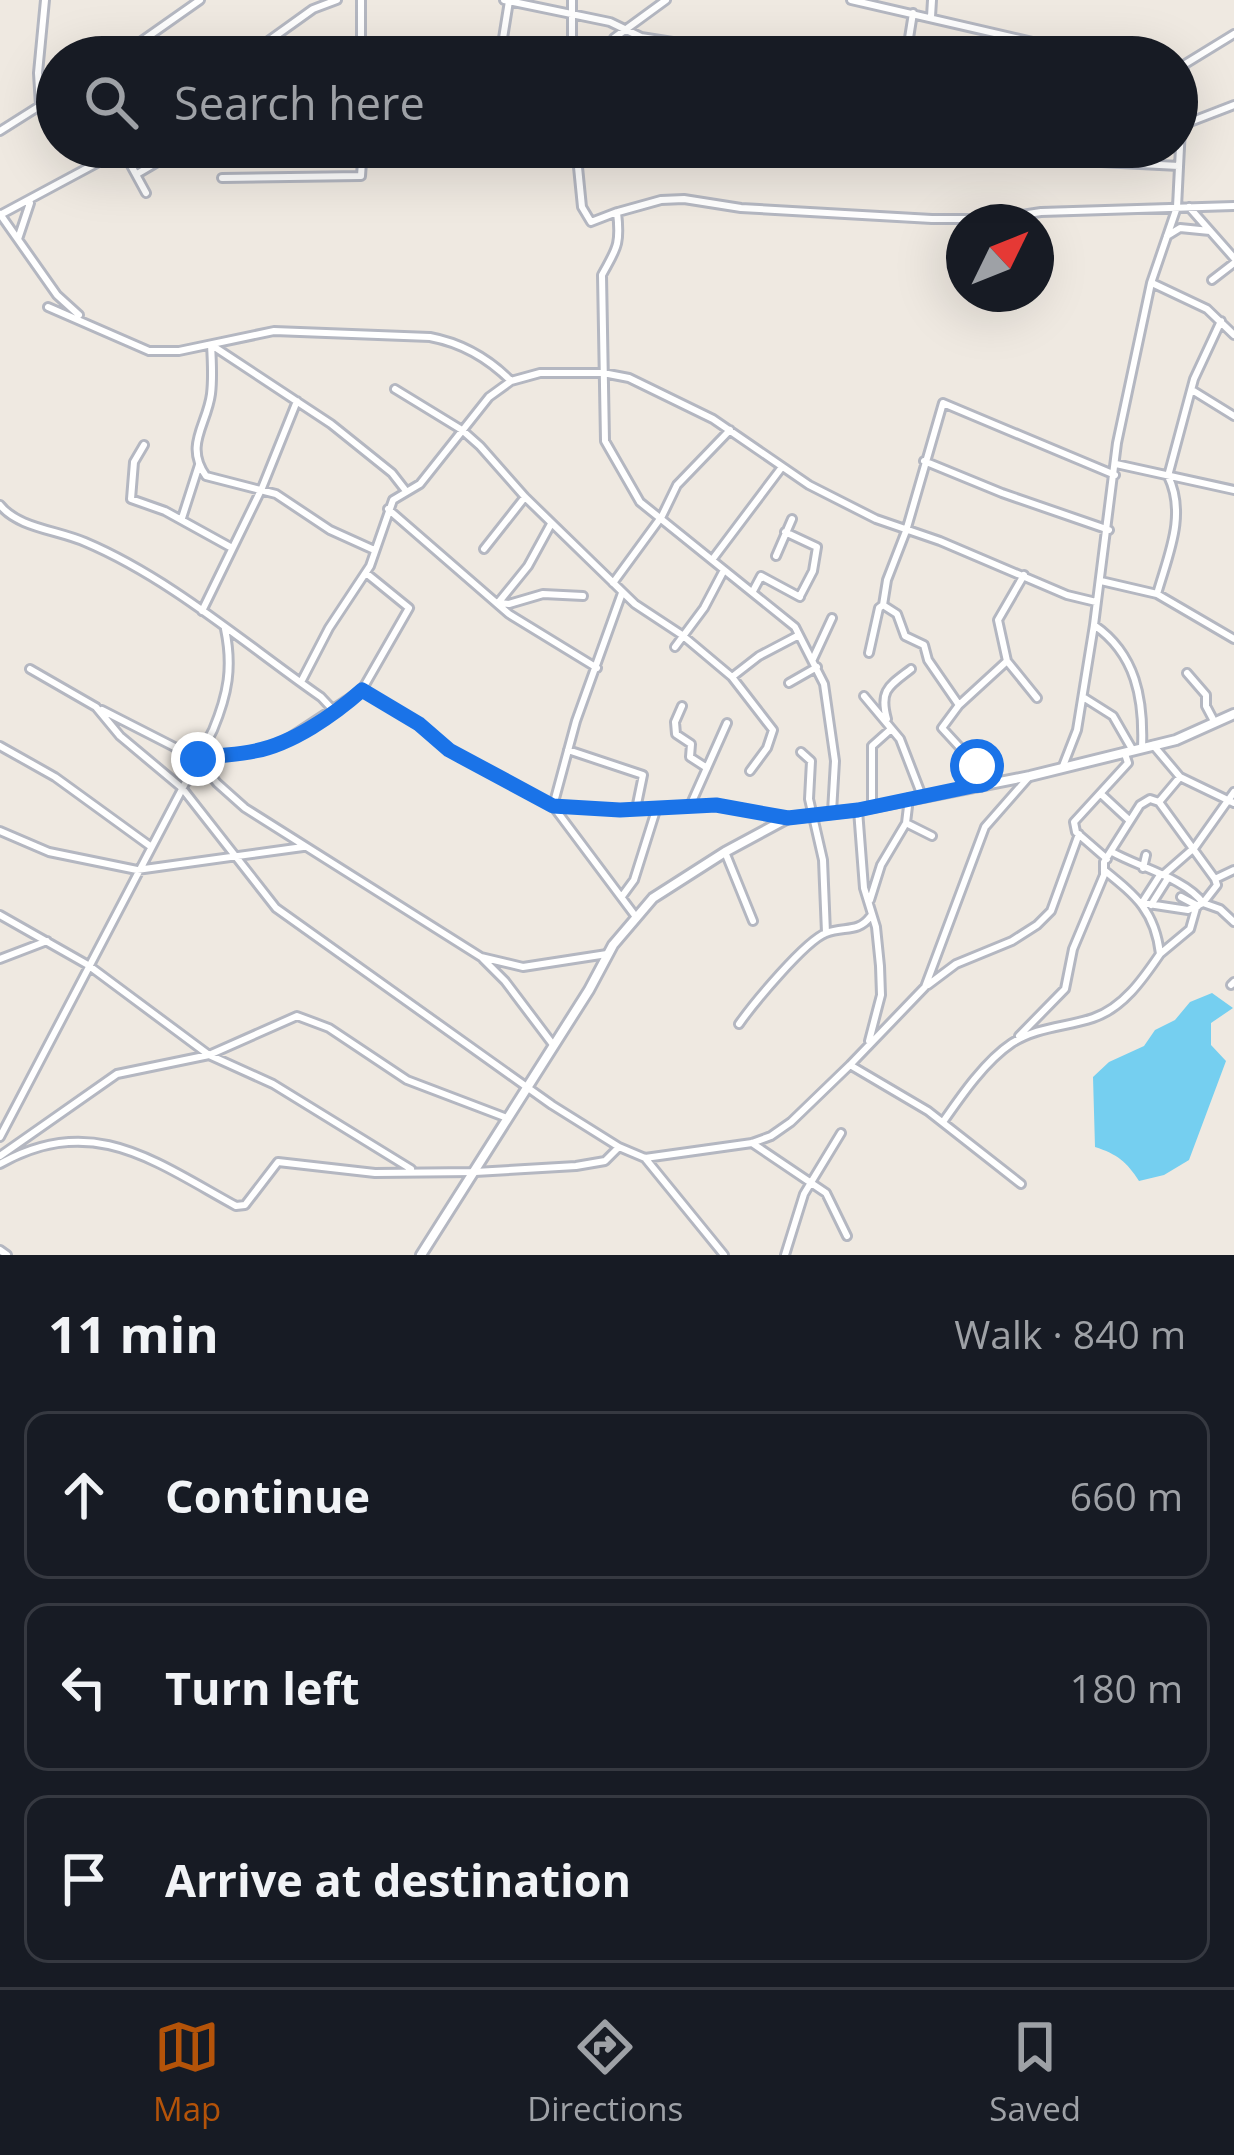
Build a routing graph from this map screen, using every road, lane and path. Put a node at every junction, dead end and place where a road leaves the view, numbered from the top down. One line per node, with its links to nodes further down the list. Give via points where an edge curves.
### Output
1 (45, 0): 15 (street)
2 (200, 0): 16 (street)
3 (337, 0): 17 (street)
4 (362, 0): 18 (street)
5 (572, 0): 10 (street)
6 (666, 0): 13 (street)
7 (851, 0): 11 (street)
8 (932, 0): 12 (street)
9 (507, 1): 10 (street); 19 (street)
10 (572, 12): 13 (street); 20 (street)
11 (913, 14): 12 (street); 23 (street)
12 (931, 17): 24 (street)
13 (625, 27): 21 (street); 22 (street)
14 (1234, 34): 25 (street)
15 (42, 36)
16 (148, 36)
17 (277, 36)
18 (361, 36)
19 (503, 36)
20 (572, 36)
21 (616, 36)
22 (639, 36)
23 (909, 36)
24 (1010, 36)
25 (1198, 57)
26 (1234, 106): 28 (street)
27 (36, 108): 29 (street)
28 (1198, 120)
29 (0, 131)
30 (87, 168): 39 (street)
31 (134, 168): 36 (street)
32 (147, 168): 36 (street)
33 (362, 168): 37 (street, via 361,176)
34 (578, 168): 43 (street, via 591,222)
35 (1179, 168): 42 (street)
36 (137, 174): 38 (street)
37 (222, 178)
38 (146, 193)
39 (32, 200): 44 (street); 46 (street)
40 (1188, 206): 41 (street); 42 (street); 45 (street)
41 (1234, 206)
42 (1177, 207): 43 (street, via 932,219 684,199); 47 (street)
43 (617, 212): 56 (street, via 619,248 602,275)
44 (1, 219): 46 (street)
45 (1210, 231): 47 (street, via 1180,228); 48 (street)
46 (18, 239): 52 (street, via 57,295)
47 (1165, 239): 50 (street)
48 (1233, 264): 49 (street)
49 (1212, 280)
50 (1151, 283): 53 (street); 66 (street)
51 (48, 307): 52 (street)
52 (87, 321): 55 (street, via 149,351)
53 (1221, 321): 54 (street); 59 (street)
54 (1234, 335)
55 (211, 345): 57 (street, via 274,332 449,340); 60 (street); 67 (street)
56 (603, 373): 57 (street); 63 (street, via 629,377); 77 (street, via 605,441 640,502)
57 (511, 381): 62 (street)
58 (395, 389): 62 (street)
59 (1192, 390): 61 (street); 70 (street)
60 (297, 401): 71 (street); 73 (street)
61 (1234, 416)
62 (462, 430): 73 (street); 74 (street)
63 (730, 430): 68 (street); 77 (street, via 677,485)
64 (144, 445): 78 (street, via 131,500)
65 (924, 461): 69 (street, via 943,403); 81 (street); 82 (street)
66 (1116, 464): 69 (street); 70 (street)
67 (199, 465): 71 (street, via 206,476); 78 (street)
68 (782, 467): 82 (street); 88 (street)
69 (1115, 475): 81 (street)
70 (1168, 476): 72 (street); 96 (street, via 1178,509)
71 (262, 488): 84 (street); 86 (street)
72 (1234, 490)
73 (406, 491): 76 (street)
74 (525, 497): 80 (street); 85 (street)
75 (0, 505): 101 (street, via 88,543)
76 (388, 509): 86 (street); 99 (street)
77 (662, 516): 88 (street); 93 (street)
78 (182, 519): 84 (street)
79 (791, 520): 83 (street)
80 (551, 524): 93 (street); 99 (street)
81 (1109, 530): 92 (street)
82 (906, 531): 91 (street); 100 (street)
83 (785, 532): 87 (street); 94 (street, via 817,547 801,597 761,576)
84 (232, 548): 101 (street)
85 (484, 549)
86 (374, 550): 90 (street)
87 (776, 556)
88 (712, 560): 89 (street)
89 (724, 570): 94 (street); 106 (street)
90 (366, 573): 117 (street); 119 (street, via 409,608)
91 (1024, 575): 98 (street); 110 (street, via 998,620)
92 (1101, 581): 96 (street); 98 (street)
93 (612, 584): 95 (street)
94 (753, 591): 105 (street)
95 (622, 592): 106 (street); 112 (street)
96 (1157, 594): 107 (street)
97 (584, 596): 99 (street)
98 (1096, 602): 103 (street)
99 (498, 603): 112 (street)
100 (884, 605): 109 (street); 123 (street, via 905,636 924,645)
101 (202, 612): 104 (street)
102 (832, 618): 111 (street)
103 (1094, 625): 121 (street); 132 (street, via 1131,664 1141,706)
104 (225, 629): 117 (street); 135 (street, via 232,662 226,698)
105 (799, 634): 111 (street); 116 (street)
106 (682, 635): 108 (street); 116 (street)
107 (1234, 639)
108 (674, 647)
109 (869, 653)
110 (1006, 661): 122 (street); 123 (street)
111 (815, 663): 118 (street); 155 (street, via 836,761)
112 (597, 668): 133 (street)
113 (30, 669): 125 (street)
114 (911, 669): 130 (street, via 887,688)
115 (1187, 673): 128 (street, via 1207,695)
116 (732, 677): 138 (street, via 773,730)
117 (301, 682): 126 (street)
118 (789, 683)
119 (362, 690): 126 (street); 149 (street, via 449,750)
120 (864, 696): 130 (street)
121 (1082, 697): 132 (street, via 1113,716); 136 (street)
122 (1037, 698)
123 (959, 705): 141 (street, via 942,728 977,766)
124 (682, 706): 137 (street, via 676,734 691,744 690,758)
125 (96, 707): 135 (street); 142 (street)
126 (335, 712): 135 (street, via 258,751)
127 (1234, 714): 128 (main road)
128 (1215, 723): 132 (main road)
129 (727, 724): 137 (street)
130 (890, 726): 145 (street); 151 (street, via 872,746)
131 (0, 746): 163 (street)
132 (1137, 748): 136 (main road); 140 (street); 144 (street)
133 (568, 750): 149 (street); 153 (street, via 643,775)
134 (801, 752): 156 (street, via 811,761)
135 (198, 759): 142 (street); 164 (street, via 245,808)
136 (1063, 766): 139 (main road)
137 (708, 768): 150 (street)
138 (750, 771)
139 (1030, 776): 141 (main road); 193 (street, via 985,827)
140 (1180, 777): 147 (street); 148 (street)
141 (982, 784): 145 (main road)
142 (182, 788): 163 (street); 169 (street)
143 (1234, 792): 148 (street)
144 (1101, 794): 158 (street); 161 (street, via 1074,822)
145 (922, 796): 146 (main road)
146 (909, 798): 151 (main road); 159 (street)
147 (1159, 802): 158 (street, via 1145,800); 165 (street)
148 (1230, 802): 165 (street)
149 (553, 806): 153 (street); 176 (street)
150 (690, 806): 152 (street); 157 (street)
151 (872, 806): 154 (main road)
152 (657, 807): 153 (street); 176 (street)
153 (636, 808)
154 (858, 810): 155 (main road); 178 (street)
155 (832, 812): 156 (main road)
156 (810, 813): 157 (main road); 186 (street, via 823,860)
157 (788, 818): 166 (main road)
158 (1130, 821): 167 (street)
159 (906, 824): 162 (street); 178 (street)
160 (0, 831): 173 (street, via 49,852)
161 (1079, 834): 167 (street); 193 (street, via 1051,910 1037,925)
162 (932, 836)
163 (150, 846): 173 (street)
164 (306, 846): 169 (street); 190 (street)
165 (1196, 847): 174 (street); 175 (street)
166 (725, 852): 182 (main road); 184 (street)
167 (1109, 855): 170 (street); 171 (street)
168 (1146, 855): 170 (street)
169 (236, 858): 173 (street); 200 (street, via 276,908)
170 (1143, 868): 174 (street)
171 (1104, 869): 179 (street); 195 (street, via 1065,989)
172 (1234, 869): 175 (street)
173 (137, 870): 192 (street)
174 (1164, 876): 179 (street); 180 (street, via 1197,895)
175 (1215, 879): 180 (street)
176 (623, 895): 182 (street)
177 (1181, 897): 180 (street)
178 (869, 903): 183 (street)
179 (1146, 904): 180 (street); 188 (street)
180 (1199, 906): 185 (street, via 1220,909); 188 (street, via 1190,929)
181 (0, 915): 187 (street)
182 (636, 917): 189 (main road)
183 (870, 917): 186 (street); 197 (street, via 880,994)
184 (753, 921)
185 (1234, 922)
186 (826, 933): 194 (street)
187 (46, 941): 191 (street); 192 (street)
188 (1160, 953): 195 (street, via 1110,1010)
189 (607, 954): 190 (street, via 523,967); 196 (main road)
190 (481, 957): 196 (street)
191 (0, 958)
192 (88, 965): 198 (street); 204 (street)
193 (925, 987): 197 (street)
194 (739, 1024)
195 (1015, 1041): 202 (street)
196 (554, 1046): 200 (main road)
197 (862, 1052): 199 (street)
198 (208, 1055): 201 (street, via 297,1016 407,1080); 208 (street, via 117,1074); 209 (street, via 273,1084)
199 (850, 1065): 202 (street); 205 (street, via 782,1130)
200 (526, 1087): 201 (main road); 206 (street)
201 (507, 1118): 210 (main road)
202 (944, 1122): 212 (street)
203 (841, 1133): 211 (street)
204 (0, 1137)
205 (752, 1143): 207 (street); 211 (street)
206 (620, 1147): 207 (street); 210 (street, via 605,1161 576,1166)
207 (645, 1158): 215 (street)
208 (0, 1160): 209 (street, via 70,1138 120,1145 236,1206 278,1162)
209 (414, 1171): 210 (street)
210 (475, 1172): 214 (main road)
211 (811, 1181): 213 (street); 216 (street)
212 (1021, 1184)
213 (847, 1236)
214 (421, 1255)
215 (724, 1255)
216 (785, 1255)

